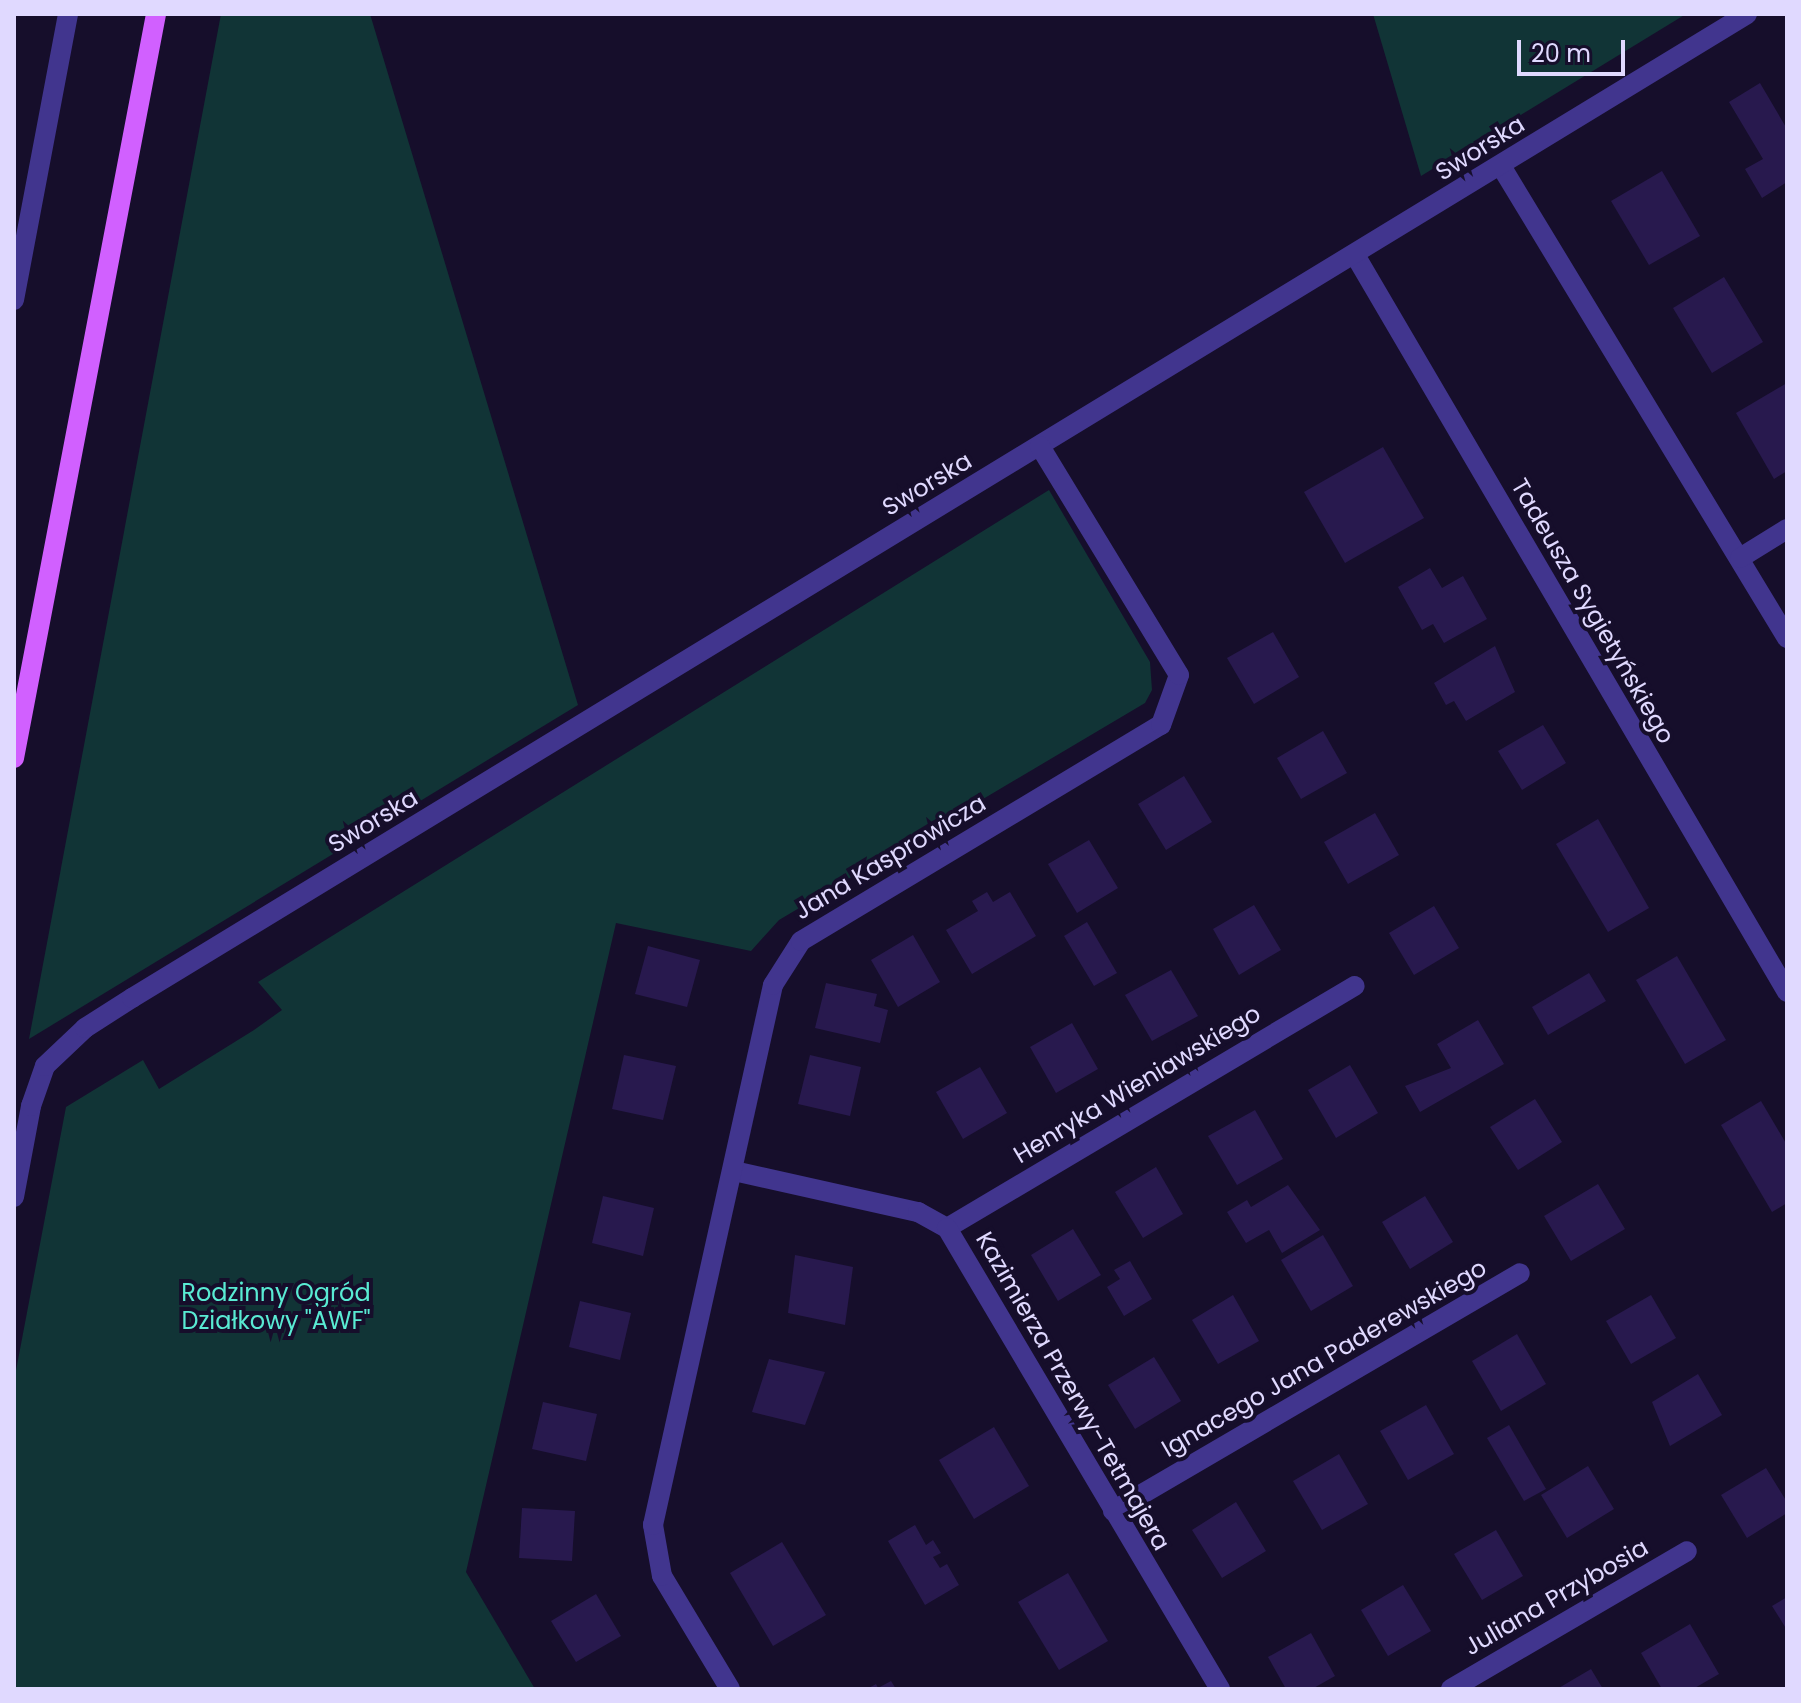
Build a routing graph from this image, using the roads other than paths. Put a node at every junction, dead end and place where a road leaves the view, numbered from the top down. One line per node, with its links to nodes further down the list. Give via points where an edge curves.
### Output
1 (68, 14): 6 (street)
2 (156, 14): 11 (main road)
3 (1747, 14): 4 (street, Sworska)
4 (1501, 166): 5 (street, Sworska); 9 (street)
5 (1355, 255): 7 (street, Sworska); 13 (street, Tadeusza Sygietyńskiego)
6 (14, 300)
7 (1040, 446): 14 (street, Jana Kasprowicza, via 1179,675 1161,725 801,941 773,985); 15 (street, Sworska, via 85,1028 45,1066 31,1106)
8 (1787, 529): 9 (street)
9 (1740, 558): 10 (street)
10 (1787, 638)
11 (14, 758)
12 (1354, 986): 16 (street, Henryka Wieniawskiego)
13 (1787, 992)
14 (734, 1171): 16 (street, Kazimierza Przerwy-Tetmajera, via 918,1212); 20 (street, Jana Kasprowicza, via 653,1525 662,1576)
15 (14, 1197)
16 (947, 1228): 18 (street, Kazimierza Przerwy-Tetmajera)
17 (1520, 1273): 18 (street, Ignacego Jana Paderewskiego)
18 (1113, 1511): 21 (street, Kazimierza Przerwy-Tetmajera)
19 (1687, 1551): 22 (street, Juliana Przybosia)
20 (730, 1689)
21 (1220, 1689)
22 (1451, 1689)

